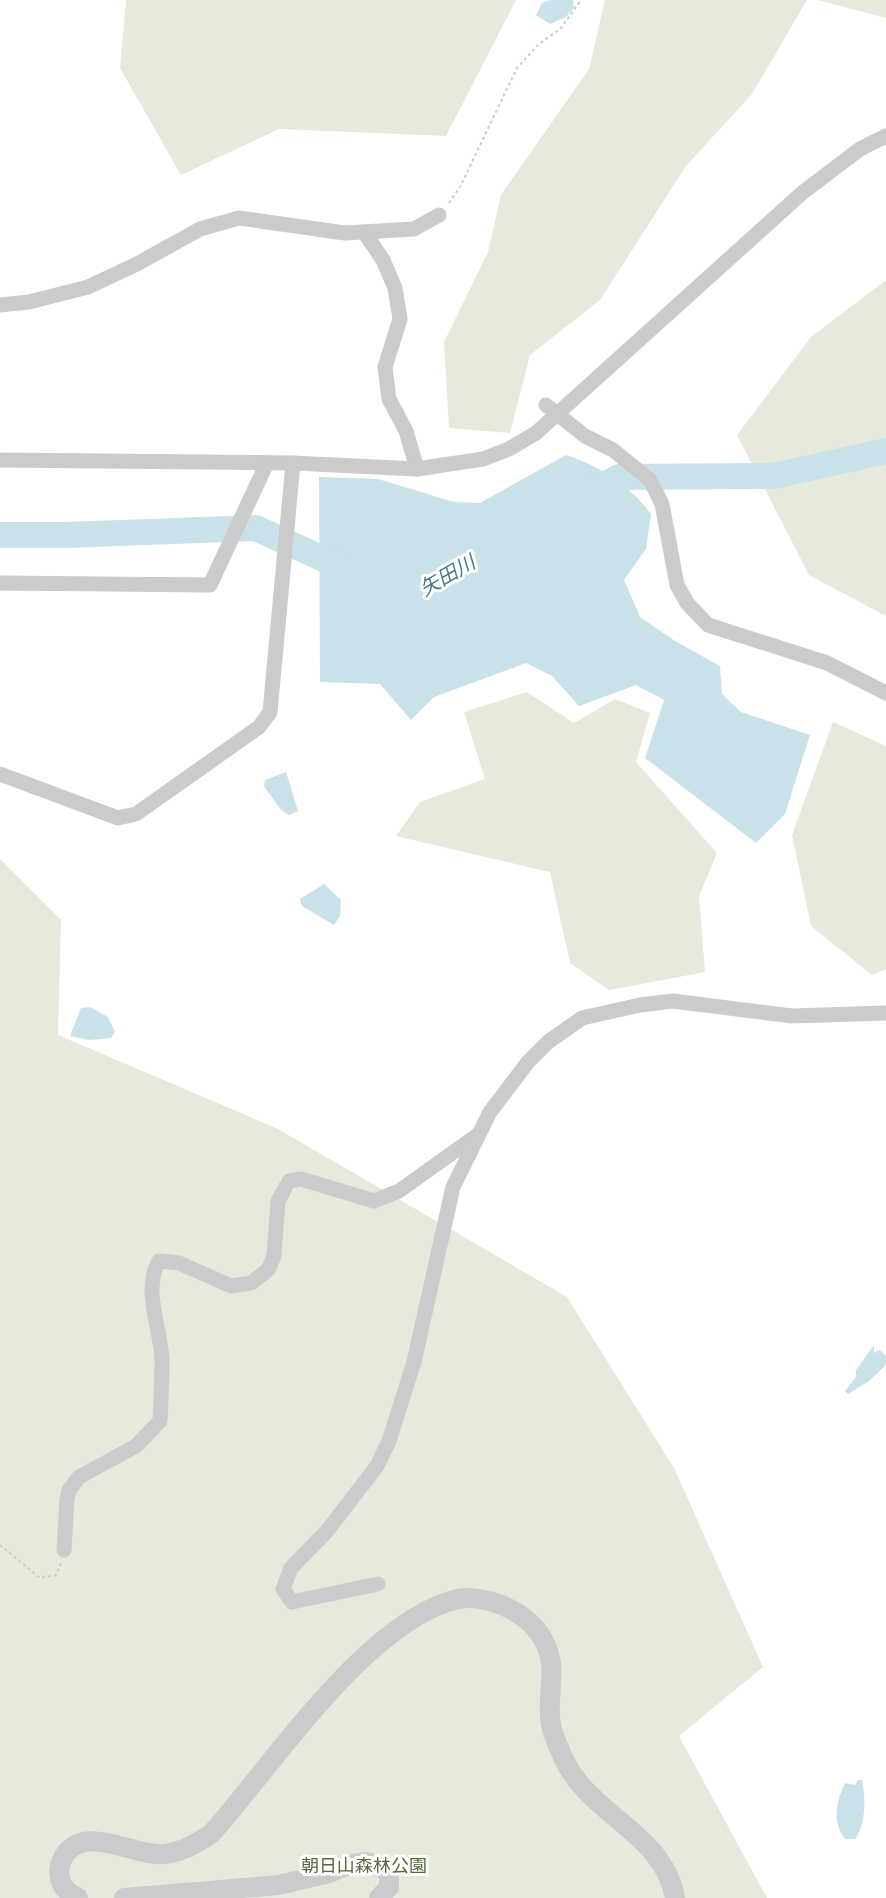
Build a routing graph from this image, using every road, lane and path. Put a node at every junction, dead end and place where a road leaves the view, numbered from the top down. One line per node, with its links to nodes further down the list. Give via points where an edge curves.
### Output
1 (581, 0): 3 (path, via 561,28 517,68 460,187)
2 (886, 136): 6 (street, via 860,149 802,193)
3 (440, 215): 4 (street, via 414,229)
4 (364, 232): 5 (street, via 345,233 239,218 200,229 88,287); 10 (street, via 395,288 400,319 385,367 389,399 406,431)
5 (0, 305)
6 (552, 410): 10 (street, via 536,433 509,449 483,459); 12 (street, via 650,480 662,504 677,585 687,603 708,625 827,663)
7 (0, 460): 9 (street)
8 (293, 463): 9 (street); 10 (street); 13 (street, via 270,712 259,727 136,814 118,818)
9 (267, 464): 11 (street, via 210,585)
10 (417, 469)
11 (0, 583)
12 (886, 693)
13 (0, 774)
14 (886, 1013): 15 (street, via 792,1016 673,1001 582,1018 528,1062 490,1112)
15 (478, 1135): 17 (street, via 399,1191 374,1201 301,1179 289,1180 278,1201 274,1256 268,1270 251,1283 231,1286 179,1263 159,1261 153,1271 152,1287 162,1359 160,1421 136,1446 79,1477 69,1490); 18 (street, via 453,1187 414,1362 389,1441 377,1466 327,1531 291,1568 283,1589 292,1602)
16 (0, 1545): 17 (path, via 40,1578 56,1575)
17 (64, 1550)
18 (378, 1584)
19 (78, 1898): 22 (street, via 64,1888 59,1872 63,1857 73,1846 96,1841 163,1855 180,1851 211,1834 357,1662 417,1616 461,1598 487,1600 508,1608 537,1630 548,1647 553,1667 551,1727 565,1762 592,1796 664,1864)
20 (124, 1898): 21 (street, via 279,1885 367,1862 382,1867 389,1876 389,1887)
21 (379, 1898)
22 (675, 1898)

